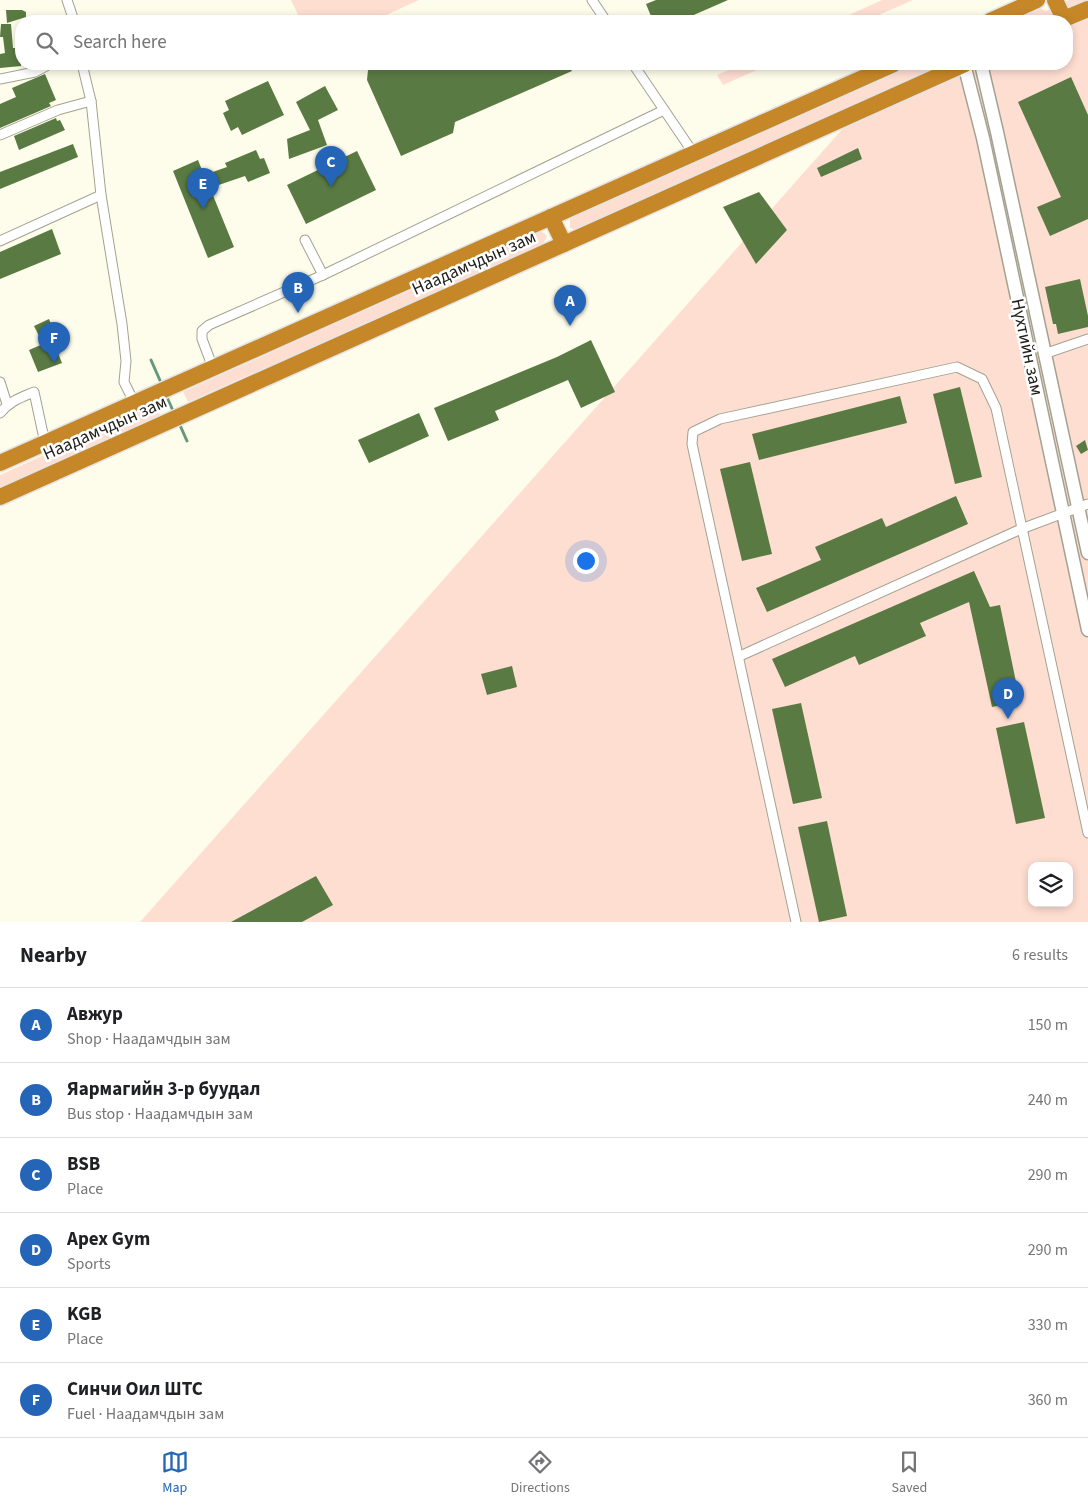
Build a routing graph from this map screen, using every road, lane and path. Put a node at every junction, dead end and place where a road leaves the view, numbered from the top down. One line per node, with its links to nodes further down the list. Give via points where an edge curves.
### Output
1 (67, 0): 6 (street)
2 (592, 0): 7 (street)
3 (1037, 0): 8 (highway)
4 (1055, 0): 9 (highway)
5 (1088, 9): 10 (highway)
6 (72, 15)
7 (602, 15)
8 (1003, 15)
9 (1060, 15)
10 (1073, 15)
11 (40, 70): 18 (street)
12 (83, 70): 19 (street)
13 (637, 70): 20 (street)
14 (881, 70): 22 (highway, Наадамчдын зам)
15 (951, 70): 27 (highway, Наадамчдын зам)
16 (966, 70): 40 (main road, Нүхтийн зам)
17 (981, 70): 30 (main road, Нүхтийн зам)
18 (0, 79)
19 (91, 101): 21 (street, via 58,110); 23 (street)
20 (664, 110): 22 (street); 28 (street)
21 (0, 135)
22 (694, 154): 24 (highway, Наадамчдын зам)
23 (101, 195): 25 (street); 33 (street, via 123,333 124,382)
24 (551, 217): 27 (highway); 31 (highway, Наадамчдын зам)
25 (0, 240)
26 (305, 240): 28 (street)
27 (564, 244): 38 (highway, Наадамчдын зам)
28 (323, 275): 31 (street, via 202,331)
29 (1088, 339): 30 (street)
30 (1044, 354): 39 (main road, Нүхтийн зам)
31 (213, 368): 33 (highway, Наадамчдын зам)
32 (0, 382): 34 (street)
33 (134, 402): 36 (highway, Наадамчдын зам)
34 (7, 404): 35 (street); 36 (street, via 34,392)
35 (0, 413)
36 (45, 443): 37 (highway, Наадамчдын зам)
37 (0, 463)
38 (0, 497)
39 (1083, 506): 40 (street); 42 (main road, Нүхтийн зам)
40 (1064, 513): 41 (street); 43 (main road, Нүхтийн зам)
41 (1021, 529): 44 (street); 44 (street, via 996,408 982,379 957,367 720,419 696,428 692,444); 45 (street)
42 (1088, 553)
43 (1088, 630)
44 (740, 656): 46 (street)
45 (1088, 833)
46 (796, 922)

